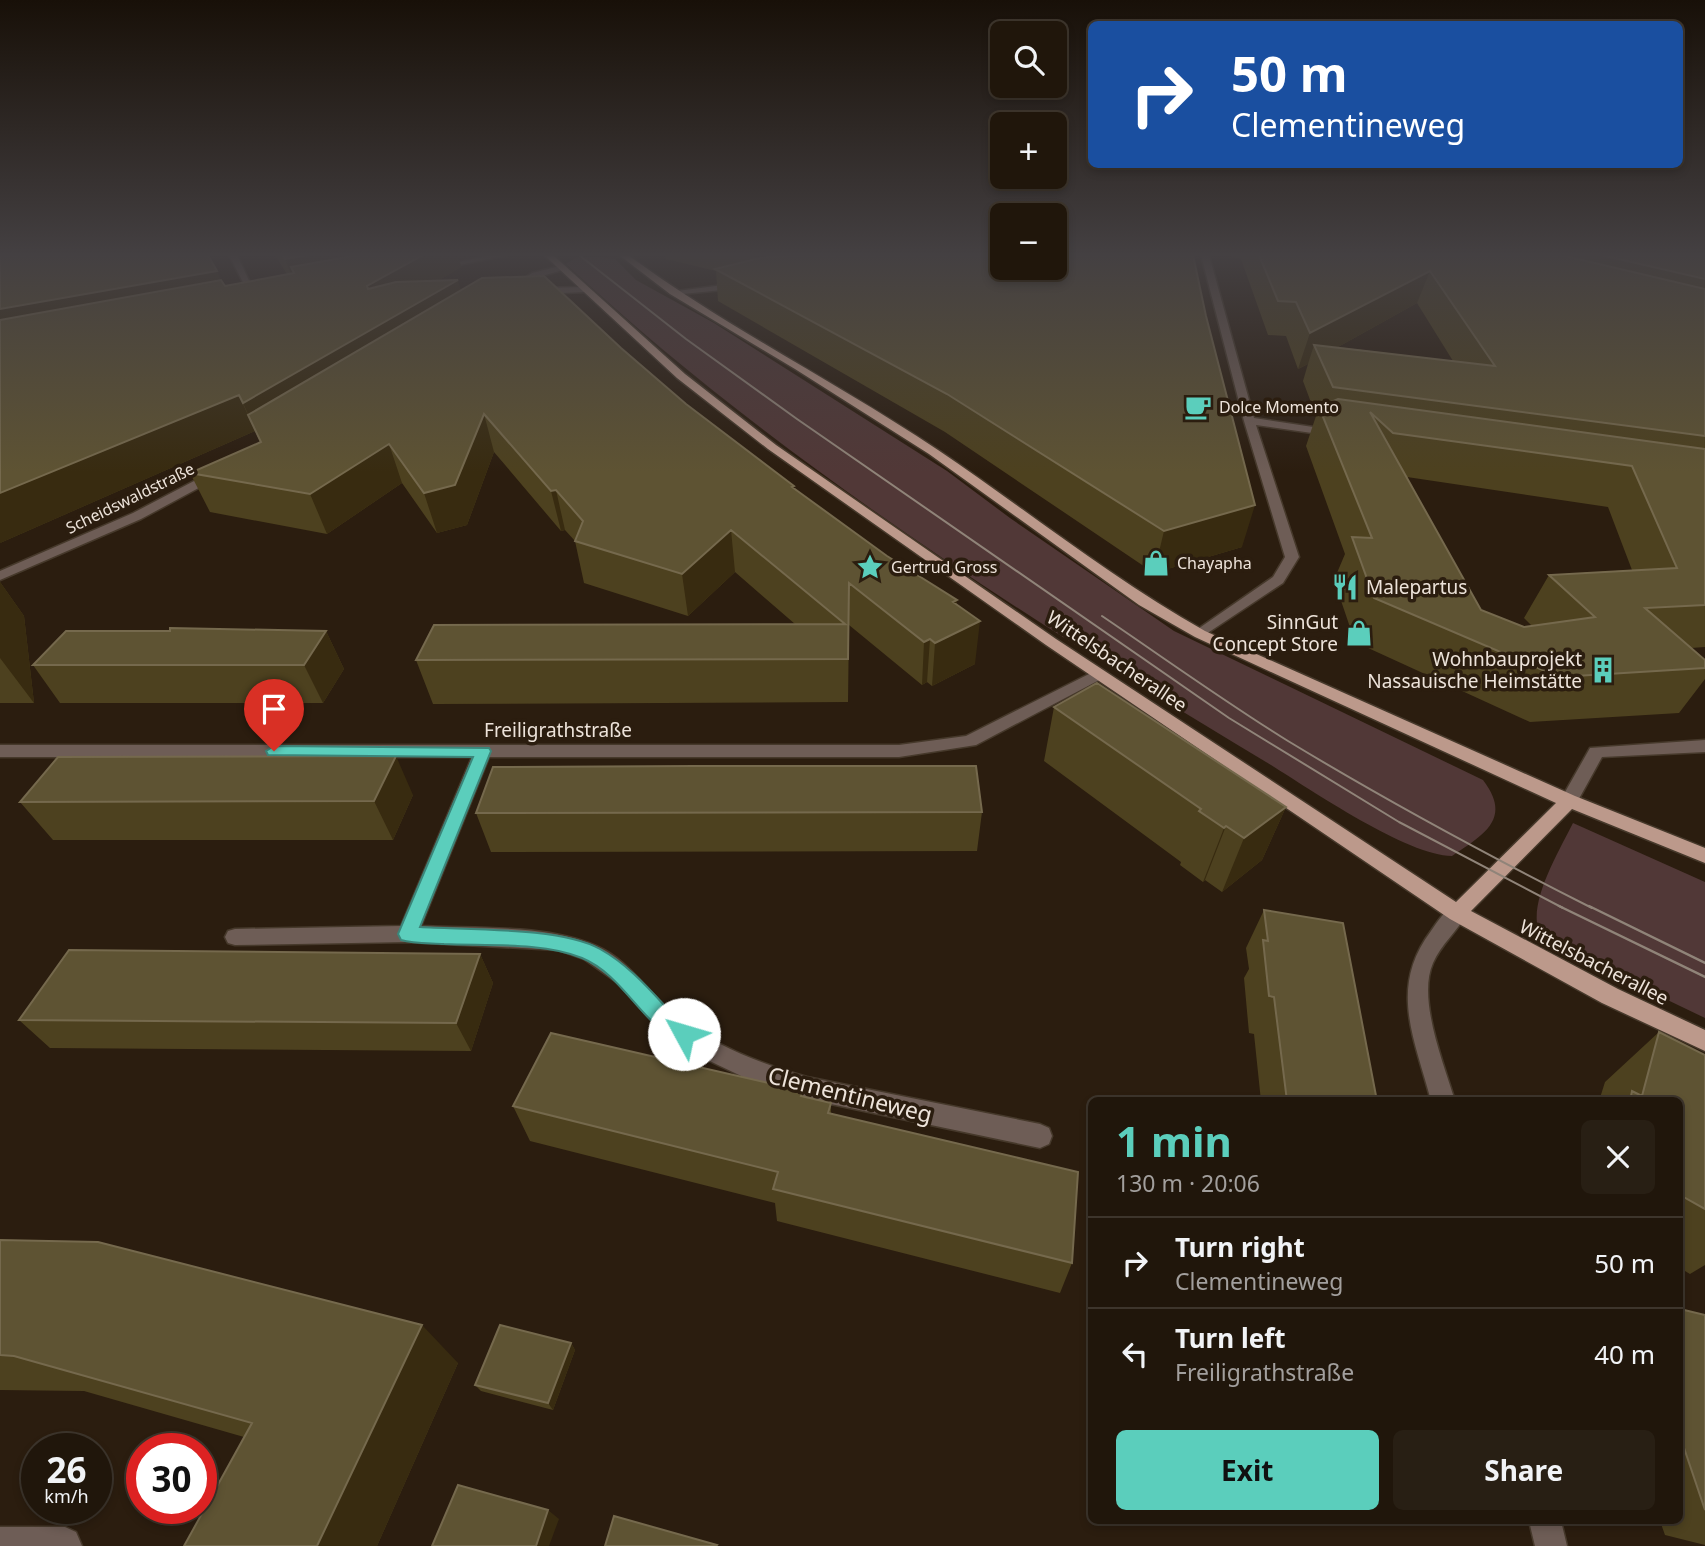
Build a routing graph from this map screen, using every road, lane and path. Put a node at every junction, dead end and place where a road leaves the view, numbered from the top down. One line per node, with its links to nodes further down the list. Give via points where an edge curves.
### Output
1 (626, 327): 9 (main road, Wittelsbacherallee, via 772,447)
2 (732, 327): 8 (main road, via 933,452 1144,602)
3 (1225, 327): 4 (street)
4 (1250, 421): 5 (street); 8 (street, via 1292,557 1278,580)
5 (1346, 435)
6 (225, 469): 7 (street, Scheidswaldstraße, via 137,516)
7 (0, 576)
8 (1200, 634): 13 (main road)
9 (1098, 674): 12 (street, Freiligrathstraße, via 970,741 944,746 899,751); 15 (main road, Wittelsbacherallee)
10 (1705, 747): 13 (street, via 1596,752)
11 (0, 751): 12 (street, Freiligrathstraße)
12 (483, 751): 16 (street)
13 (1569, 801): 14 (main road); 15 (main road)
14 (1705, 856)
15 (1457, 913): 18 (main road, Wittelsbacherallee, via 1610,996); 19 (street, via 1438,933 1419,973 1419,1003)
16 (408, 934): 17 (street, Clementineweg); 20 (street, Clementineweg, via 559,943 591,953 626,977 664,1019 705,1048 766,1076)
17 (235, 937)
18 (1705, 1041)
19 (1442, 1097)
20 (1040, 1136)
21 (1546, 1524): 24 (street)
22 (0, 1543): 23 (street)
23 (66, 1546)
24 (1551, 1546)

